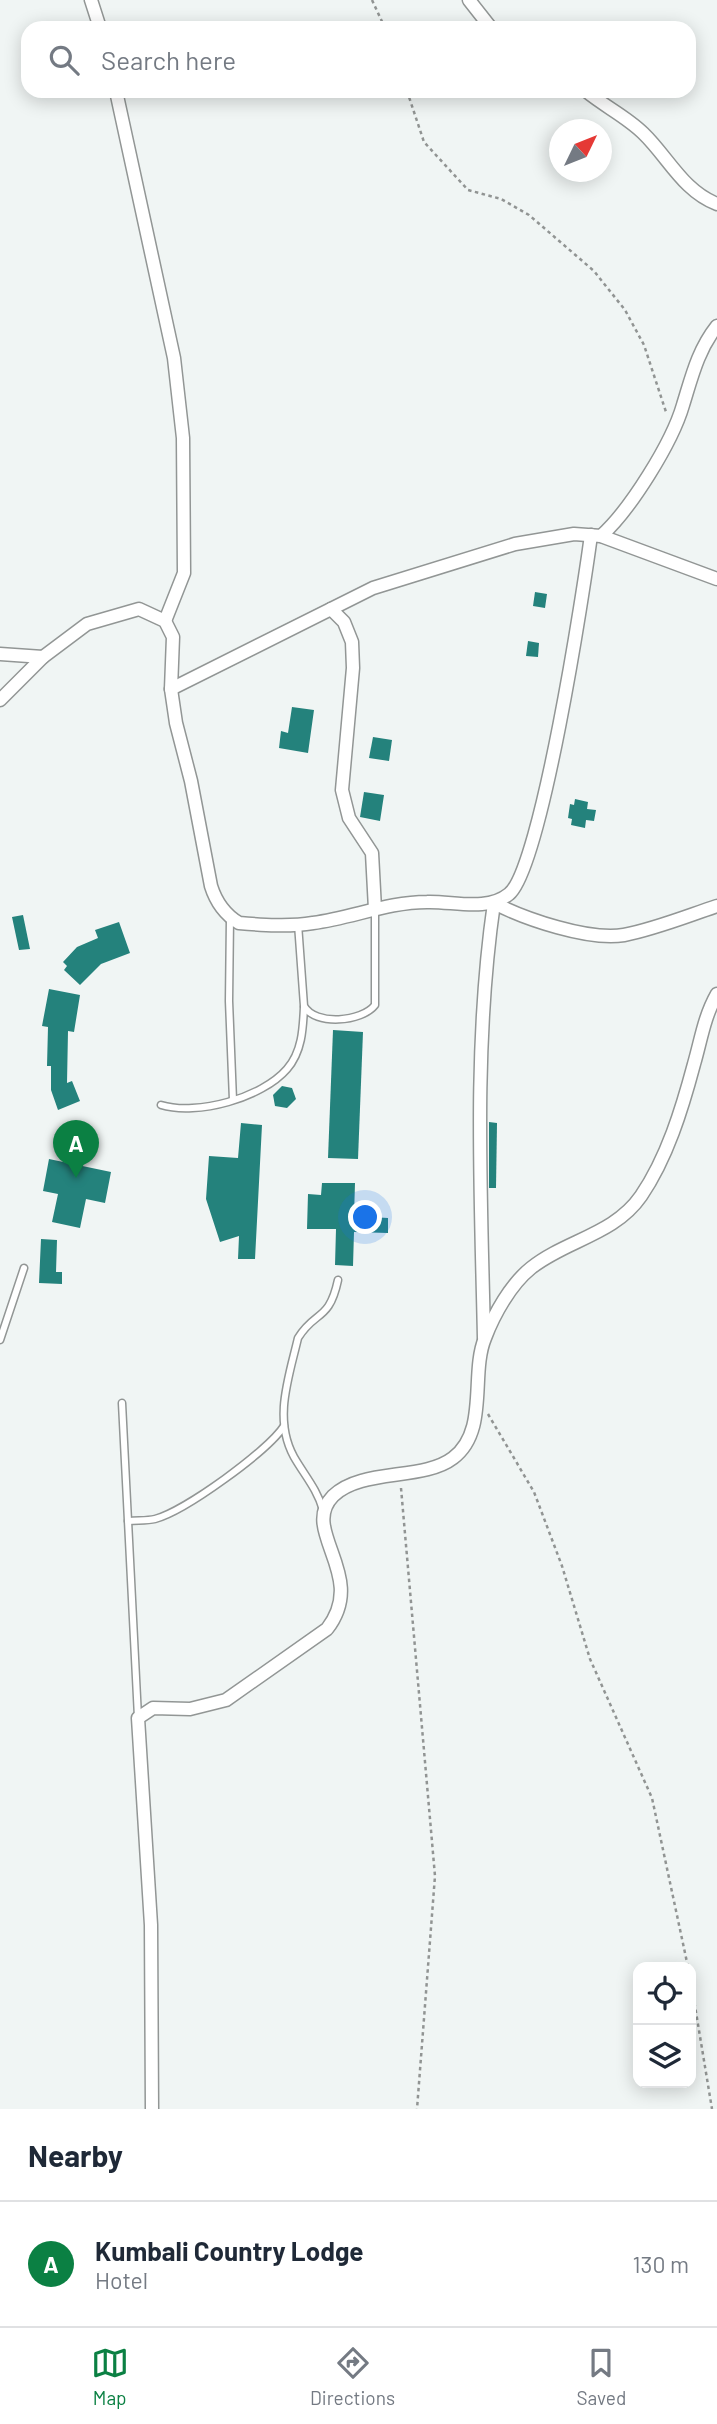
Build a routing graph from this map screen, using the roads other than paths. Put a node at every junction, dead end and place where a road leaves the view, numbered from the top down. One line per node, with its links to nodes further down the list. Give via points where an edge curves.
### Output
1 (91, 0): 3 (street)
2 (469, 0): 4 (street)
3 (98, 21)
4 (486, 21)
5 (118, 98): 12 (street, via 174,358 183,438 184,572)
6 (596, 98): 7 (street, via 643,132 679,177)
7 (717, 204)
8 (717, 326): 9 (street, via 696,359 672,429 624,512)
9 (596, 535): 10 (street); 11 (street, via 515,544 384,584); 17 (street, via 537,827 519,882)
10 (717, 579)
11 (331, 609): 15 (street); 19 (street, via 344,622 352,642 342,790 349,818 372,853)
12 (165, 621): 14 (street, via 139,608 121,611 87,624); 15 (street, via 173,637)
13 (0, 654): 14 (street)
14 (43, 657): 16 (street)
15 (171, 689): 20 (street, via 211,886 216,903)
16 (0, 699)
17 (494, 903): 18 (street, via 511,912 606,935 623,935); 19 (street, via 408,902); 29 (street, via 484,969 479,1116)
18 (717, 906)
19 (375, 909): 21 (street); 23 (lane, via 375,1005 360,1017 318,1018)
20 (230, 918): 21 (street, via 239,923); 24 (lane)
21 (298, 924): 23 (lane)
22 (717, 994): 29 (street, via 704,1022 666,1150 640,1198 607,1228 532,1267 517,1281)
23 (304, 1006): 24 (lane, via 302,1036 286,1070)
24 (233, 1100): 25 (lane, via 203,1110 178,1111)
25 (161, 1105)
26 (24, 1268): 28 (lane)
27 (338, 1280): 31 (lane, via 330,1307 298,1338 283,1407)
28 (0, 1340)
29 (484, 1340): 32 (street, via 474,1422 465,1446 452,1459 349,1487 334,1496)
30 (122, 1404): 33 (lane)
31 (284, 1426): 32 (lane, via 294,1457 312,1481); 33 (lane, via 277,1438 240,1467 174,1511 155,1519)
32 (324, 1512): 34 (street, via 325,1531 343,1587 335,1619 327,1629 226,1700 190,1709 153,1709)
33 (128, 1521): 34 (lane)
34 (138, 1718): 35 (street, via 151,1926)
35 (152, 2109)

